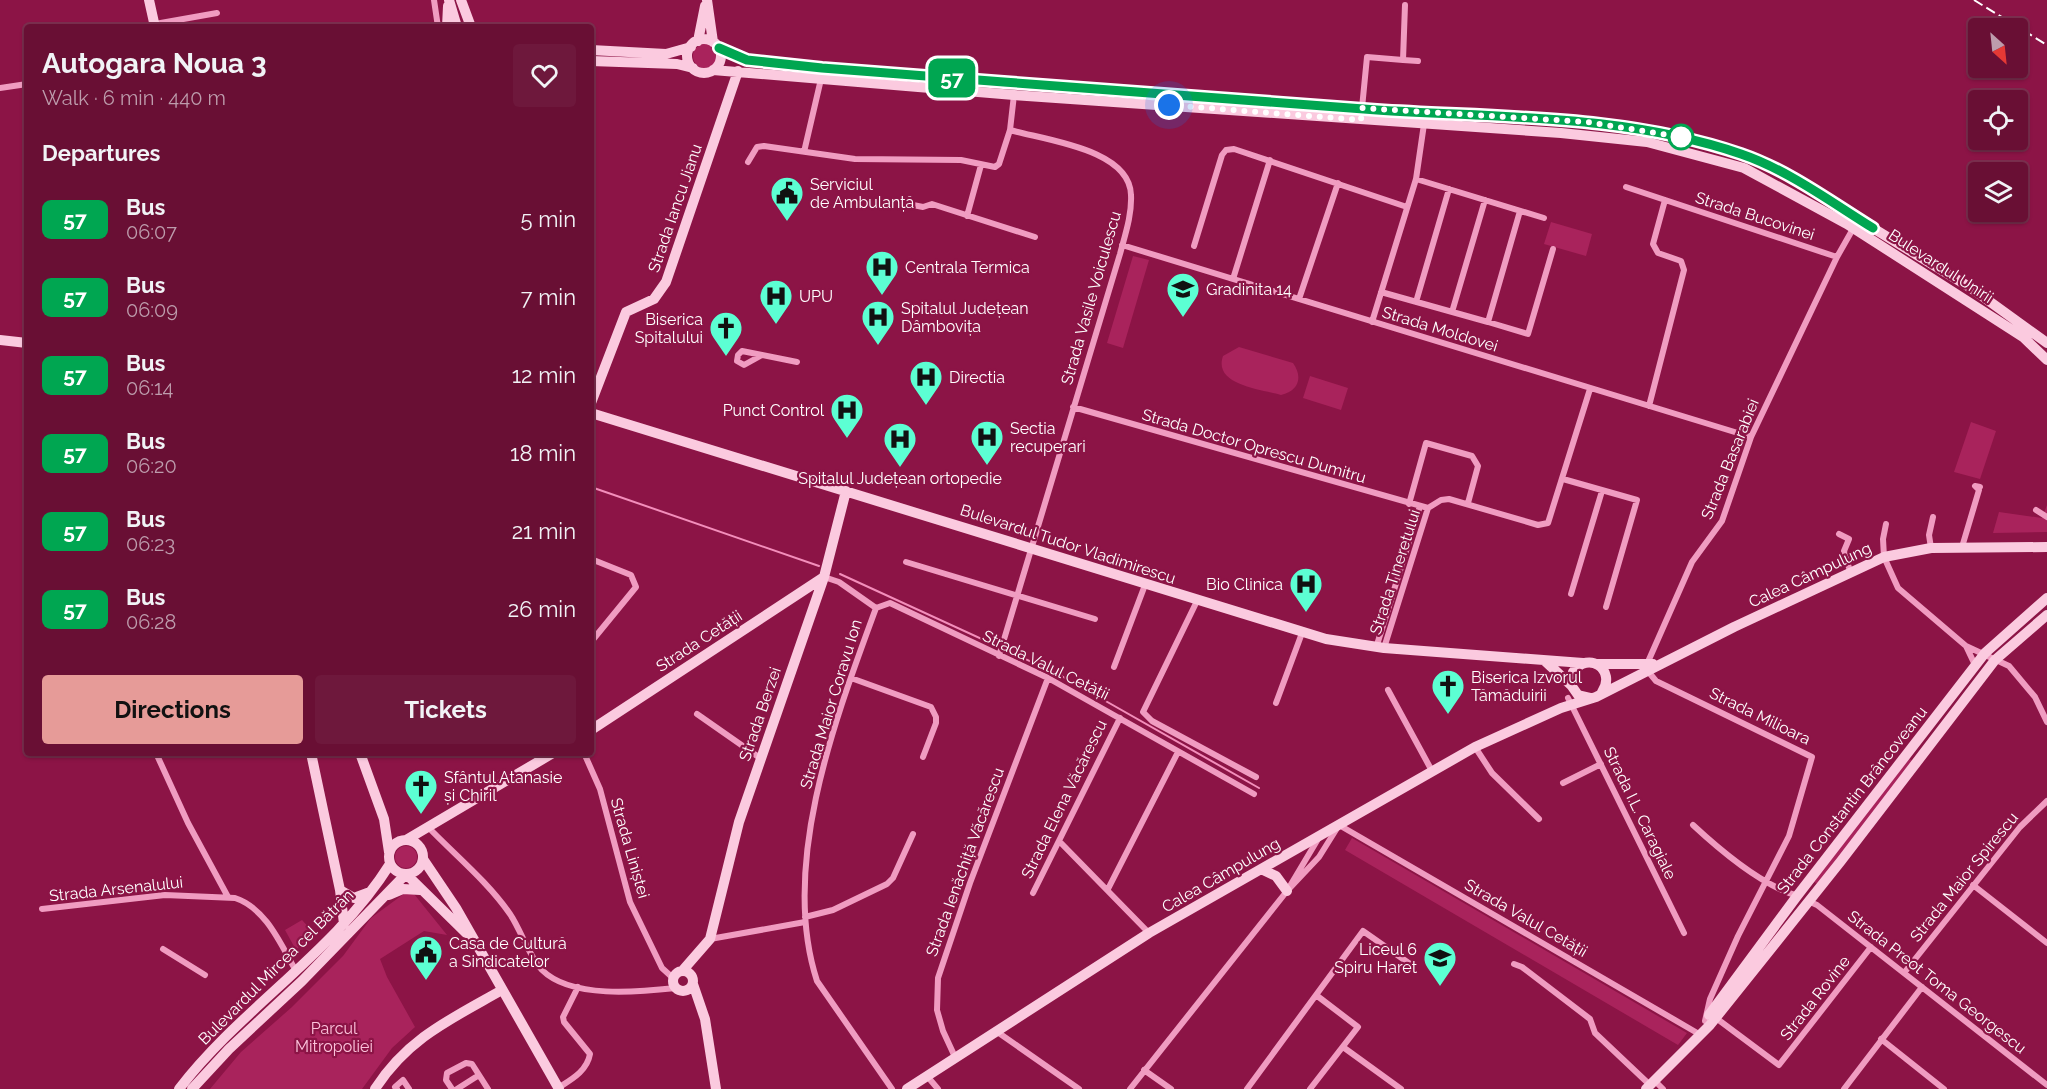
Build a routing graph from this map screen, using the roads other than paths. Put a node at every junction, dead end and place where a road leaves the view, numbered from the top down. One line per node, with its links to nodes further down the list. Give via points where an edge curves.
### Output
1 (149, 0): 8 (main road)
2 (434, 0): 10 (street)
3 (448, 0): 11 (main road); 12 (main road)
4 (460, 0): 13 (main road)
5 (707, 0): 14 (main road); 15 (main road)
6 (1405, 5): 17 (street)
7 (217, 13): 9 (street)
8 (155, 24)
9 (165, 24)
10 (438, 24)
11 (447, 24)
12 (456, 24)
13 (470, 24)
14 (694, 44): 15 (main road); 16 (main road, via 666,54); 20 (main road, via 688,57)
15 (716, 45): 21 (main road, via 721,59); 23 (main road, Bulevardul Unirii, via 747,60)
16 (594, 50)
17 (1403, 60): 19 (street); 27 (street, via 1367,57)
18 (594, 61): 20 (main road)
19 (1418, 61)
20 (693, 68): 21 (main road, via 702,72)
21 (713, 70): 22 (main road, Bulevardul Unirii)
22 (738, 71): 23 (main road, Bulevardul Unirii); 70 (main road, Strada Iancu Jianu, via 666,282 654,299 626,312)
23 (821, 73): 26 (main road, Bulevardul Unirii); 36 (street)
24 (24, 84): 25 (street)
25 (0, 88)
26 (1015, 89): 27 (main road, Bulevardul Unirii); 29 (main road, Bulevardul Unirii); 33 (street)
27 (1362, 108): 28 (main road, Bulevardul Unirii); 29 (main road)
28 (1425, 112): 30 (main road, Bulevardul Unirii); 31 (main road)
29 (1361, 120): 31 (main road, Bulevardul Unirii)
30 (1562, 120): 32 (main road, Bulevardul Unirii); 34 (main road)
31 (1424, 124): 34 (main road, Bulevardul Unirii); 40 (street)
32 (1600, 124): 35 (main road); 51 (main road, Bulevardul Unirii, via 1672,134 1745,155 1786,175)
33 (1010, 130): 39 (street, via 998,166); 53 (street, Strada Vasile Voiculescu, via 1085,151 1120,167 1130,183 1131,194)
34 (1561, 133): 35 (main road, Bulevardul Unirii)
35 (1599, 136): 51 (main road, Bulevardul Unirii, via 1647,142 1744,168)
36 (804, 152): 38 (street, via 757,147); 39 (street, via 855,159 961,160)
37 (1270, 160): 41 (street); 54 (street, via 1226,150); 57 (street)
38 (748, 162)
39 (981, 165): 49 (street)
40 (1416, 179): 43 (street); 47 (street)
41 (1338, 183): 47 (street); 59 (street)
42 (1626, 187): 45 (street, Strada Bucovinei)
43 (1449, 189): 44 (street); 60 (street)
44 (1485, 200): 48 (street); 61 (street)
45 (1665, 200): 56 (street, Strada Bucovinei); 72 (street, via 1653,244 1658,253 1680,261 1684,270)
46 (909, 204): 49 (street, via 932,204)
47 (1407, 207): 58 (street)
48 (1520, 211): 50 (street); 63 (street)
49 (967, 216): 52 (street)
50 (1544, 218)
51 (1856, 224): 56 (street, Strada Basarabiei); 66 (main road, Bulevardul Unirii); 66 (main road, Bulevardul Unirii, via 1873,228 1971,288)
52 (1035, 237)
53 (1122, 245): 57 (street, Strada Moldovei); 71 (street, Strada Vasile Voiculescu)
54 (1194, 246)
55 (1553, 249): 63 (street, via 1528,334)
56 (1836, 257): 74 (street, Strada Basarabiei)
57 (1233, 279): 59 (street, Strada Moldovei)
58 (1381, 292): 60 (street); 62 (street)
59 (1299, 299): 62 (street, Strada Moldovei)
60 (1416, 302): 61 (street)
61 (1452, 312): 63 (street)
62 (1372, 322): 69 (street, Strada Moldovei)
63 (1488, 322)
64 (0, 340): 65 (main road)
65 (24, 343)
66 (2044, 349)
67 (762, 355): 68 (street)
68 (797, 362)
69 (1590, 389): 72 (street, Strada Moldovei); 75 (street, Strada Tineretului)
70 (594, 395)
71 (1074, 406): 80 (street, Strada Doctor Oprescu Dumitru); 91 (street, Strada Vasile Voiculescu)
72 (1649, 406): 74 (street, Strada Moldovei)
73 (594, 414): 77 (main road, Bulevardul Tudor Vladimirescu)
74 (1751, 437): 117 (street, Strada Basarabiei, via 1722,521 1692,562)
75 (1563, 479): 78 (street); 79 (street, Strada Tineretului, via 1550,519 1544,525)
76 (1980, 488): 88 (street, via 1975,486 1980,490)
77 (846, 491): 91 (main road, Bulevardul Tudor Vladimirescu); 96 (main road, Strada Berzei)
78 (1602, 491): 98 (street); 102 (street, via 1637,500)
79 (1468, 503): 80 (street, Strada Tineretului, via 1478,466 1472,456 1426,443); 82 (street, Strada Tineretului, via 1441,500)
80 (1409, 504): 81 (street, Strada Doctor Oprescu Dumitru)
81 (1420, 506): 82 (street, Strada Doctor Oprescu Dumitru); 109 (street, Strada Tineretului)
82 (1428, 508): 109 (street, Strada Tineretului)
83 (2036, 510): 85 (street)
84 (1933, 517): 90 (street)
85 (2047, 517)
86 (1886, 524): 92 (street)
87 (1839, 534): 95 (street, via 1848,540 1844,551)
88 (1962, 546): 89 (main road, Calea Câmpulung); 90 (main road, Calea Câmpulung)
89 (2047, 547)
90 (1931, 548): 92 (main road, Calea Câmpulung)
91 (1031, 549): 97 (main road, Bulevardul Tudor Vladimirescu); 99 (street, Strada Vasile Voiculescu)
92 (1884, 557): 95 (main road, Calea Câmpulung); 108 (street, via 1902,592)
93 (594, 560): 107 (street, via 631,575 636,587)
94 (906, 562): 99 (street)
95 (1850, 571): 117 (main road, Calea Câmpulung)
96 (824, 577): 103 (street, via 839,582); 128 (main road, Strada Cetății); 138 (main road, Strada Berzei)
97 (1145, 585): 101 (main road, Bulevardul Tudor Vladimirescu); 118 (street)
98 (1571, 594)
99 (1017, 596): 105 (street); 111 (street, Strada Vasile Voiculescu)
100 (2047, 598): 110 (main road, Strada Constantin Brâncoveanu)
101 (1197, 601): 106 (main road, Bulevardul Tudor Vladimirescu); 142 (street, via 1143,709 1145,716)
102 (1605, 607)
103 (876, 608): 111 (street, Strada Valul Cetății, via 890,603); 119 (street, Strada Maior Coravu Ion)
104 (2047, 615): 112 (main road, Strada Constantin Brâncoveanu)
105 (1095, 620)
106 (1302, 633): 109 (main road, Bulevardul Tudor Vladimirescu); 124 (street)
107 (594, 638)
108 (1966, 646): 110 (street); 116 (street)
109 (1380, 648): 113 (main road, Bulevardul Tudor Vladimirescu)
110 (1985, 653): 112 (street); 116 (main road, Strada Constantin Brâncoveanu)
111 (999, 656): 120 (street, Strada Valul Cetății)
112 (1995, 660): 127 (street, via 2005,663 2020,679 2035,697); 139 (main road, Strada Constantin Brâncoveanu)
113 (1545, 661): 114 (main road, Bulevardul Tudor Vladimirescu); 123 (main road)
114 (1583, 663): 115 (main road); 123 (main road, via 1572,673)
115 (1599, 664): 117 (main road); 122 (main road, via 1607,676)
116 (1975, 665): 131 (main road, Strada Constantin Brâncoveanu)
117 (1650, 666): 122 (main road, Calea Câmpulung); 161 (street, Strada Milioara, via 1656,681 1812,757 1789,836)
118 (1114, 667)
119 (850, 678): 137 (street, via 931,707 936,723); 174 (street, Strada Maior Coravu Ion, via 816,794)
120 (1048, 678): 126 (street, Strada Valul Cetății); 200 (street, Strada Ienăchiță Văcărescu, via 938,978 938,1015)
121 (1388, 690): 141 (street)
122 (1602, 692): 123 (main road, Calea Câmpulung, via 1591,698)
123 (1569, 697): 129 (main road, Calea Câmpulung); 140 (street, Strada I.L. Caragiale)
124 (1276, 703)
125 (697, 714): 138 (street)
126 (1120, 718): 130 (street, Strada Valul Cetății); 154 (street, Strada Elena Văcărescu)
127 (2047, 722)
128 (594, 728)
129 (1475, 747): 141 (main road, Calea Câmpulung); 147 (street, via 1498,780)
130 (1178, 752): 144 (street, Strada Valul Cetății); 164 (street)
131 (1909, 752): 139 (main road); 169 (main road, Strada Constantin Brâncoveanu)
132 (157, 756): 170 (street)
133 (312, 756): 165 (main road)
134 (361, 756): 146 (main road)
135 (548, 756): 150 (main road)
136 (585, 756): 189 (street, Strada Liniștei, via 600,789 630,902 662,968)
137 (923, 757)
138 (760, 758): 180 (main road, Strada Berzei)
139 (1919, 760): 171 (main road, Strada Constantin Brâncoveanu)
140 (1600, 764): 143 (street); 177 (street, Strada I.L. Caragiale)
141 (1432, 771): 148 (main road, Calea Câmpulung)
142 (1256, 777)
143 (1563, 783)
144 (1254, 794)
145 (2047, 801): 162 (street, Strada Maior Spirescu, via 2020,827)
146 (384, 819): 153 (main road); 156 (main road)
147 (1539, 819)
148 (1339, 825): 152 (main road, Calea Câmpulung); 167 (street, via 1319,857); 197 (street, Strada Valul Cetății)
149 (1693, 825): 161 (street)
150 (428, 828): 153 (main road); 155 (main road); 190 (street, via 503,905 540,968)
151 (913, 834): 174 (street, via 887,884)
152 (1319, 836): 159 (main road, Calea Câmpulung); 167 (street)
153 (404, 840): 155 (main road); 156 (main road, via 394,844)
154 (1060, 842): 164 (street); 168 (street, Strada Elena Văcărescu)
155 (419, 846): 157 (main road)
156 (389, 852): 158 (main road)
157 (423, 859): 160 (main road, via 418,869); 178 (main road)
158 (390, 864): 160 (main road, via 396,872); 163 (main road, Bulevardul Mircea cel Bătrân)
159 (1261, 869): 167 (main road, via 1276,876); 176 (main road, Calea Câmpulung)
160 (406, 874): 166 (main road); 172 (main road, Bulevardul Mircea cel Bătrân)
161 (1766, 880): 169 (street); 195 (street, Strada Milioara, via 1716,985)
162 (1973, 885): 179 (street); 186 (street, Strada Maior Spirescu)
163 (375, 888): 165 (main road, via 359,898); 175 (main road, Bulevardul Mircea cel Bătrân)
164 (1108, 889): 176 (street)
165 (340, 890): 175 (main road)
166 (420, 890): 172 (main road, via 403,889); 178 (main road)
167 (1287, 891): 201 (street)
168 (1033, 893)
169 (1797, 896): 171 (street); 195 (main road, Strada Constantin Brâncoveanu)
170 (228, 897): 173 (street, Strada Arsenalului, via 157,895); 185 (street, via 244,901 262,916)
171 (1809, 902): 181 (street, Strada Preot Toma Georgescu); 195 (main road, Strada Constantin Brâncoveanu)
172 (377, 903): 209 (main road, Bulevardul Mircea cel Bătrân)
173 (42, 909)
174 (805, 920): 180 (street); 216 (street, Strada Maior Coravu Ion, via 818,981)
175 (344, 924): 185 (main road, Bulevardul Mircea cel Bătrân)
176 (1149, 933): 196 (main road, Calea Câmpulung)
177 (1684, 933)
178 (471, 937): 192 (main road)
179 (2047, 942)
180 (707, 943): 188 (main road, Strada Berzei)
181 (1871, 947): 186 (street, Strada Preot Toma Georgescu); 195 (street, Strada Rovine, via 1779,1065)
182 (163, 949): 187 (street)
183 (1515, 964): 205 (street, via 1590,1019 1595,1033)
184 (1413, 966): 193 (street, via 1363,931)
185 (296, 971): 208 (main road, Bulevardul Mircea cel Bătrân, via 220,1041)
186 (1904, 973): 191 (street, Strada Preot Toma Georgescu)
187 (205, 975)
188 (690, 977): 189 (main road); 189 (main road, via 688,990); 194 (main road)
189 (676, 984): 190 (street, via 632,992); 194 (main road)
190 (578, 987): 207 (street, via 563,1017 590,1054 579,1073)
191 (1922, 987): 198 (street); 204 (street, Strada Preot Toma Georgescu)
192 (502, 990): 207 (main road); 210 (main road, via 401,1053)
193 (1316, 995): 199 (street, via 1358,1027); 222 (street)
194 (700, 1007): 215 (main road)
195 (1710, 1019): 197 (main road, Strada Constantin Brâncoveanu)
196 (996, 1030): 200 (main road, Calea Câmpulung); 219 (street)
197 (1699, 1034): 205 (main road, Strada Constantin Brâncoveanu)
198 (1881, 1039): 225 (street); 226 (street)
199 (1343, 1047): 223 (street); 224 (street)
200 (955, 1057): 202 (main road, Calea Câmpulung)
201 (1144, 1070): 220 (street); 221 (street)
202 (927, 1075): 217 (main road, Calea Câmpulung); 218 (street)
203 (479, 1076): 212 (street, via 472,1064 466,1063 447,1073 446,1080); 213 (street); 214 (street)
204 (2047, 1085)
205 (1654, 1086)
206 (396, 1088): 211 (street, via 403,1080)
207 (558, 1088)
208 (179, 1089)
209 (192, 1089)
210 (375, 1089)
211 (408, 1089)
212 (452, 1089)
213 (457, 1089)
214 (488, 1089)
215 (716, 1089)
216 (892, 1089)
217 (906, 1089)
218 (939, 1089)
219 (1079, 1089)
220 (1130, 1089)
221 (1171, 1089)
222 (1247, 1089)
223 (1310, 1089)
224 (1401, 1089)
225 (1844, 1089)
226 (1944, 1089)

